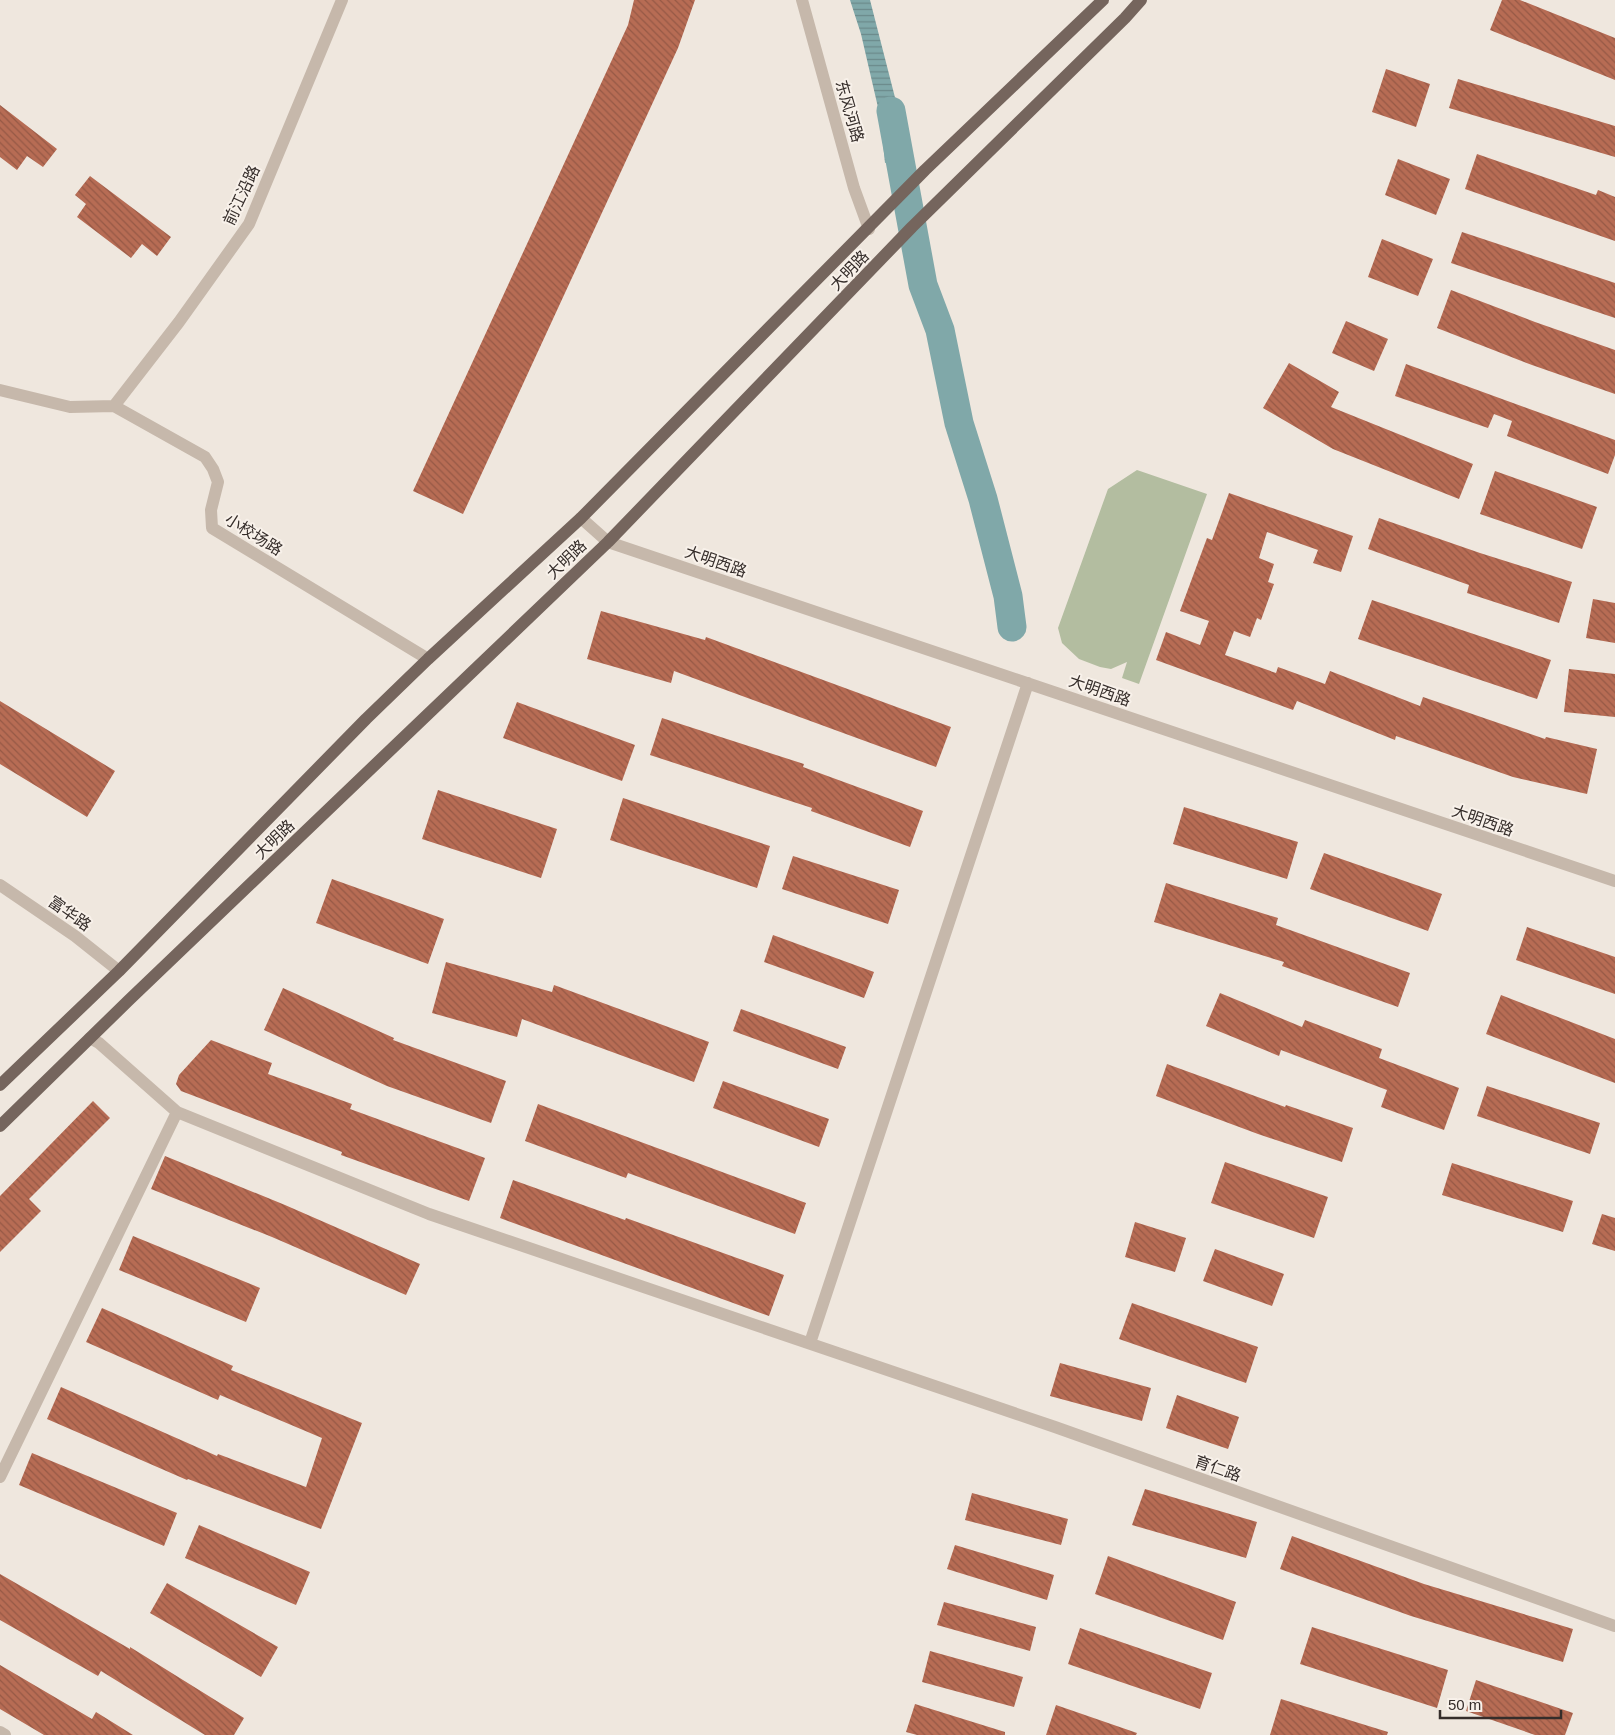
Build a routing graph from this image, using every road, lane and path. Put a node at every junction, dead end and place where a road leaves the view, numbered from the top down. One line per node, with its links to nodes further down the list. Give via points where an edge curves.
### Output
1 (342, 0): 7 (street, 前江沿路, via 249,224)
2 (802, 0): 5 (street, 东风河路, via 854,188)
3 (1103, 0): 5 (main road, via 925,170)
4 (1141, 0): 9 (main road, 大明路, via 896,245)
5 (869, 229): 8 (main road)
6 (0, 390): 7 (street, via 70,407)
7 (114, 406): 10 (street, 小校场路, via 204,457 213,468 218,482 211,510 212,528)
8 (581, 518): 9 (street, 大明西路); 10 (main road)
9 (608, 542): 11 (street, 大明西路); 15 (main road, 大明路)
10 (428, 659): 14 (main road)
11 (1028, 683): 12 (street, 大明西路); 19 (street)
12 (1615, 881)
13 (0, 885): 14 (street, 富华路)
14 (119, 970): 16 (main road)
15 (90, 1038): 17 (street, 育仁路); 18 (main road, 大明路)
16 (0, 1085)
17 (177, 1112): 19 (street, 育仁路, via 429,1214); 20 (street)
18 (0, 1126)
19 (810, 1343): 21 (street, 育仁路)
20 (0, 1477)
21 (1615, 1626)
22 (0, 1732): 23 (street)
23 (5, 1735)

